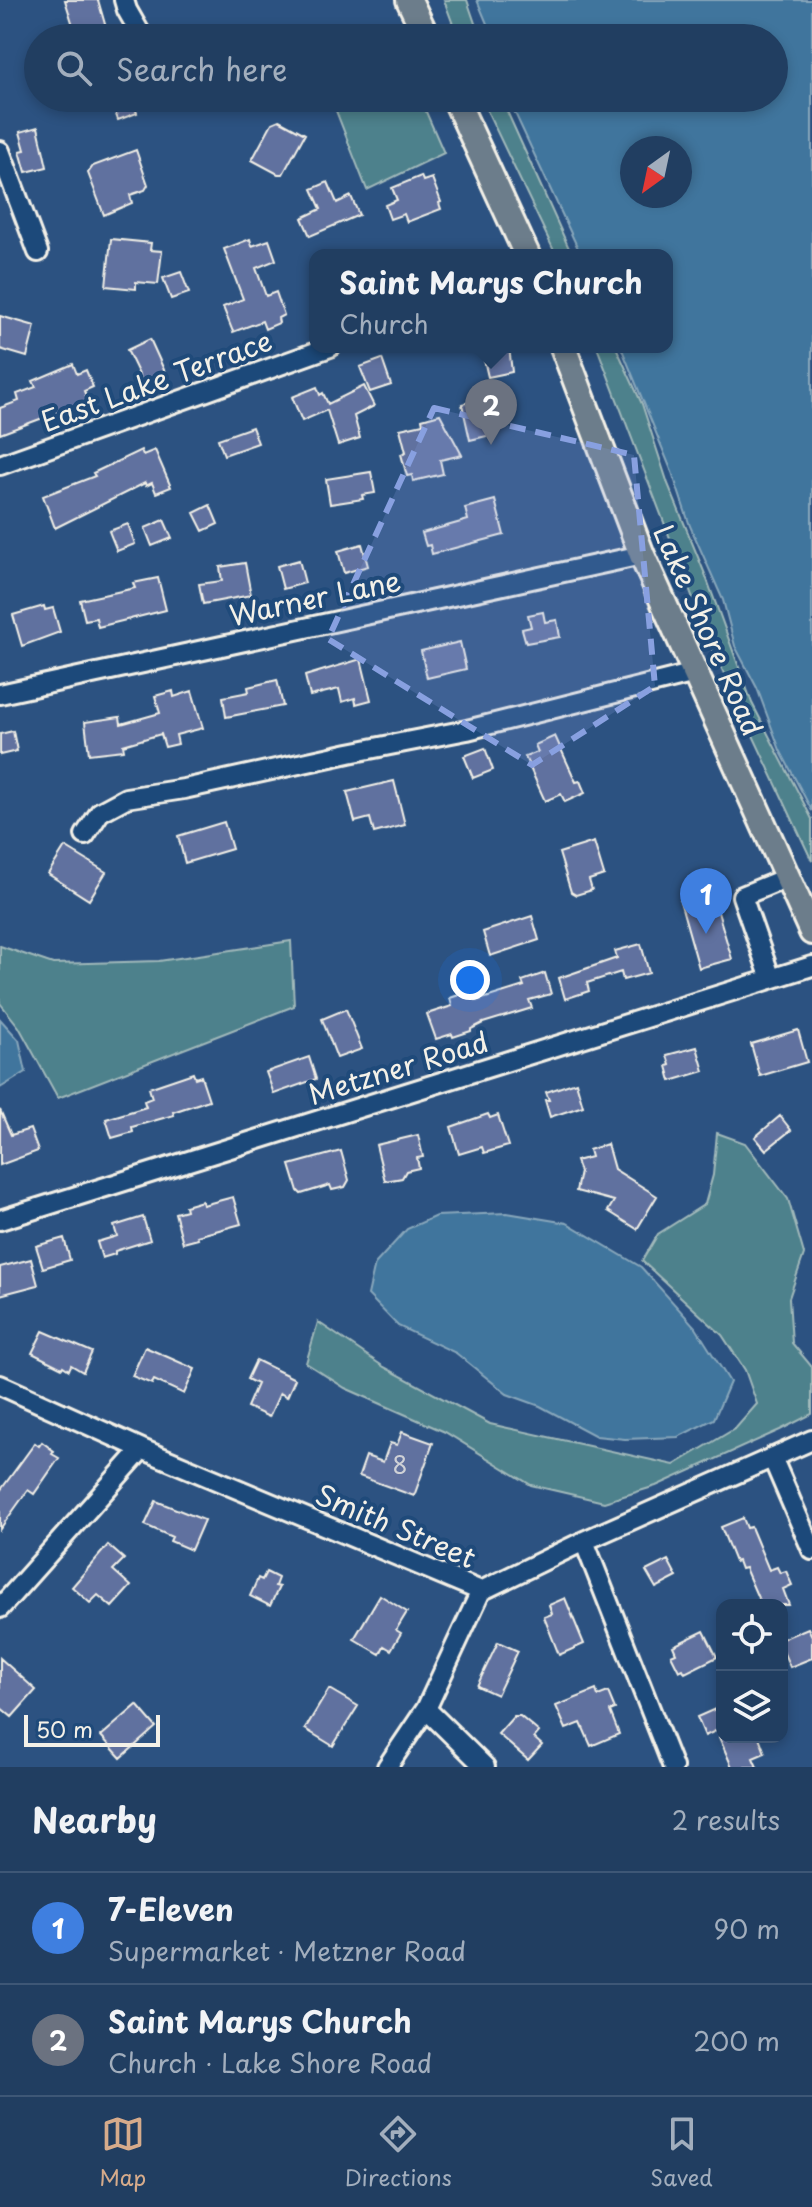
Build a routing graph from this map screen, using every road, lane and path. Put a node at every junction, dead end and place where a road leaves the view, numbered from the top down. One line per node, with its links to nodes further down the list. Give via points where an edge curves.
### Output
1 (124, 0): 3 (street)
2 (409, 0): 4 (main road)
3 (136, 24)
4 (420, 24)
5 (461, 112): 7 (main road)
6 (0, 151): 8 (street)
7 (522, 249)
8 (38, 252)
9 (313, 353): 11 (street, East Lake Terrace)
10 (565, 353): 12 (main road, Lake Shore Road)
11 (0, 465)
12 (642, 555): 13 (main road, Lake Shore Road); 14 (street, Warner Lane)
13 (695, 673): 15 (street, via 467,730 126,798 100,812); 16 (main road, Lake Shore Road)
14 (0, 694)
15 (85, 835)
16 (786, 878): 17 (main road, Lake Shore Road); 19 (street, via 742,896)
17 (812, 932)
18 (812, 966): 19 (street, Metzner Road)
19 (771, 979): 20 (street, Metzner Road)
20 (0, 1220)
21 (0, 1385): 23 (street, Smith Street)
22 (812, 1440): 24 (street, Smith Street)
23 (142, 1449): 27 (street, Smith Street); 28 (street)
24 (772, 1457): 25 (street, Smith Street); 26 (street)
25 (584, 1541): 27 (street, Smith Street); 32 (street)
26 (812, 1550)
27 (481, 1591): 29 (street)
28 (0, 1608)
29 (426, 1709): 30 (street); 31 (street)
30 (387, 1767)
31 (485, 1767)
32 (673, 1767)

